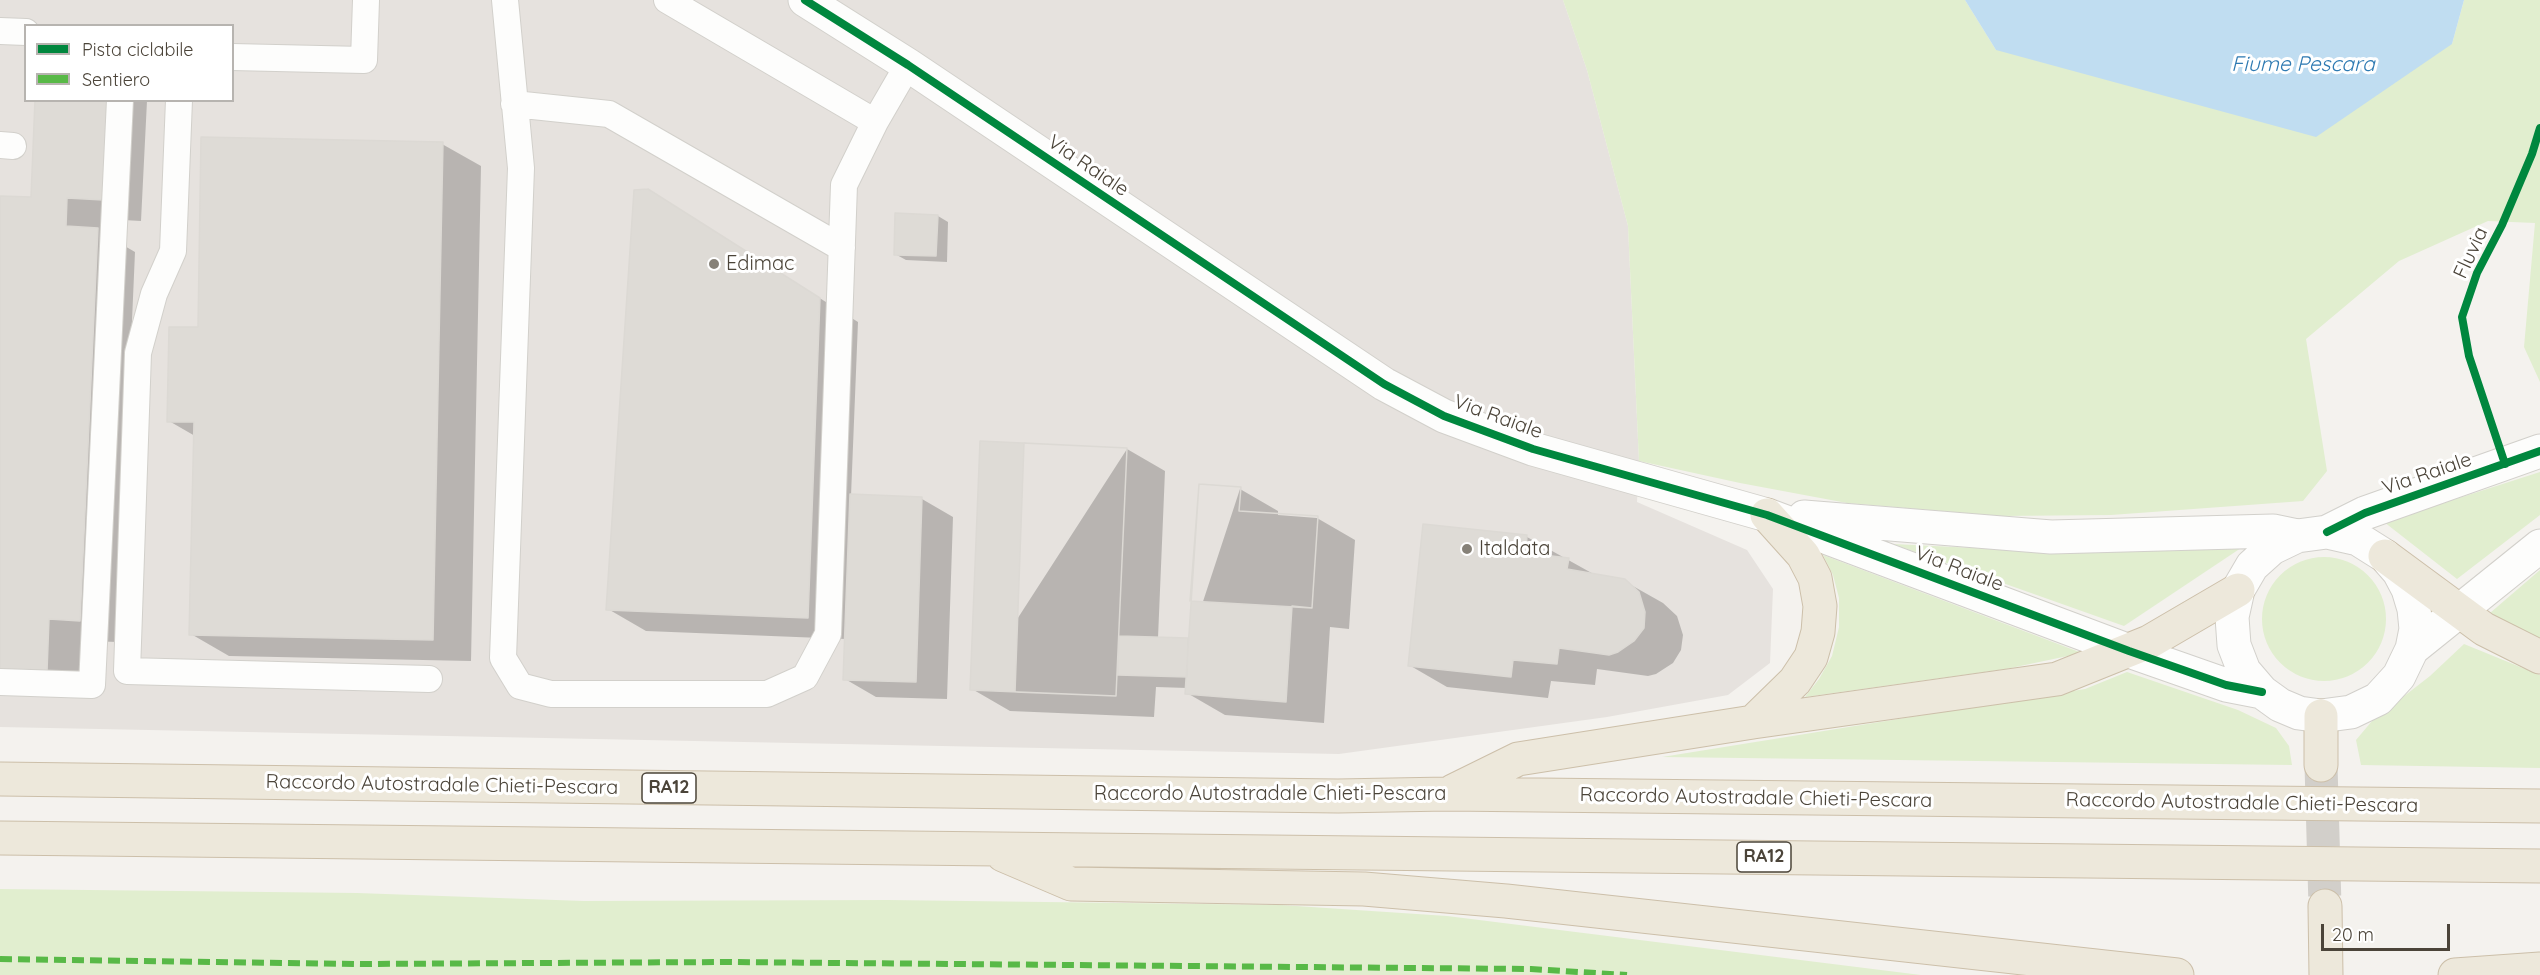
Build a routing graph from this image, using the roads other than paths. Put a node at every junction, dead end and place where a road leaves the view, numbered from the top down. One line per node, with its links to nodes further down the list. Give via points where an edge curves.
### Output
1 (366, 0): 7 (lane, via 364,60)
2 (505, 0): 11 (lane)
3 (667, 0): 12 (lane)
4 (805, 0): 8 (street, Via Raiale)
5 (0, 31): 6 (lane)
6 (24, 32)
7 (234, 57)
8 (908, 65): 12 (lane); 15 (street, Via Raiale, via 1384,384 1444,416 1533,449)
9 (120, 102): 25 (lane, via 92,686)
10 (179, 102): 24 (lane, via 173,250 154,294 138,353 127,671)
11 (514, 104): 13 (lane, via 609,114); 13 (lane, via 521,168 502,658 520,686 551,694 767,694 805,677 828,634)
12 (875, 122): 13 (lane, via 844,185)
13 (842, 248)
14 (2540, 451): 16 (street, Via Raiale)
15 (1767, 514): 16 (street, Via Raiale, via 2050,537 2273,531); 22 (street, Via Raiale); 28 (highway, via 1803,555 1815,578 1819,624 1806,665)
16 (2312, 534): 18 (street, via 2358,539); 19 (street, via 2272,548 2252,566)
17 (2540, 546): 20 (street)
18 (2385, 556): 20 (highway); 21 (street, via 2399,572 2414,609)
19 (2238, 590): 22 (highway); 26 (street, via 2232,617 2234,645 2244,671)
20 (2459, 611): 21 (street); 23 (highway, via 2484,629)
21 (2412, 649): 27 (street, via 2399,676 2378,699 2351,712)
22 (2129, 651): 26 (street, Via Raiale, via 2226,685); 28 (highway, via 2056,679)
23 (2540, 657)
24 (429, 679)
25 (0, 682)
26 (2262, 692): 27 (street, via 2299,713)
27 (2321, 716): 29 (highway)
28 (1753, 722): 31 (highway, via 1518,759)
29 (2321, 765)
30 (0, 779): 31 (highway, Raccordo Autostradale Chieti-Pescara / RA12, via 1338,796)
31 (1447, 794): 32 (highway, Raccordo Autostradale Chieti-Pescara / RA12)
32 (2540, 806)
33 (0, 838): 34 (highway, RA12)
34 (988, 849): 35 (highway, RA12); 38 (highway, via 1071,884 1387,891)
35 (2540, 866)
36 (2325, 906): 39 (highway)
37 (2540, 969): 40 (highway)
38 (2177, 975)
39 (2326, 975)
40 (2455, 975)

